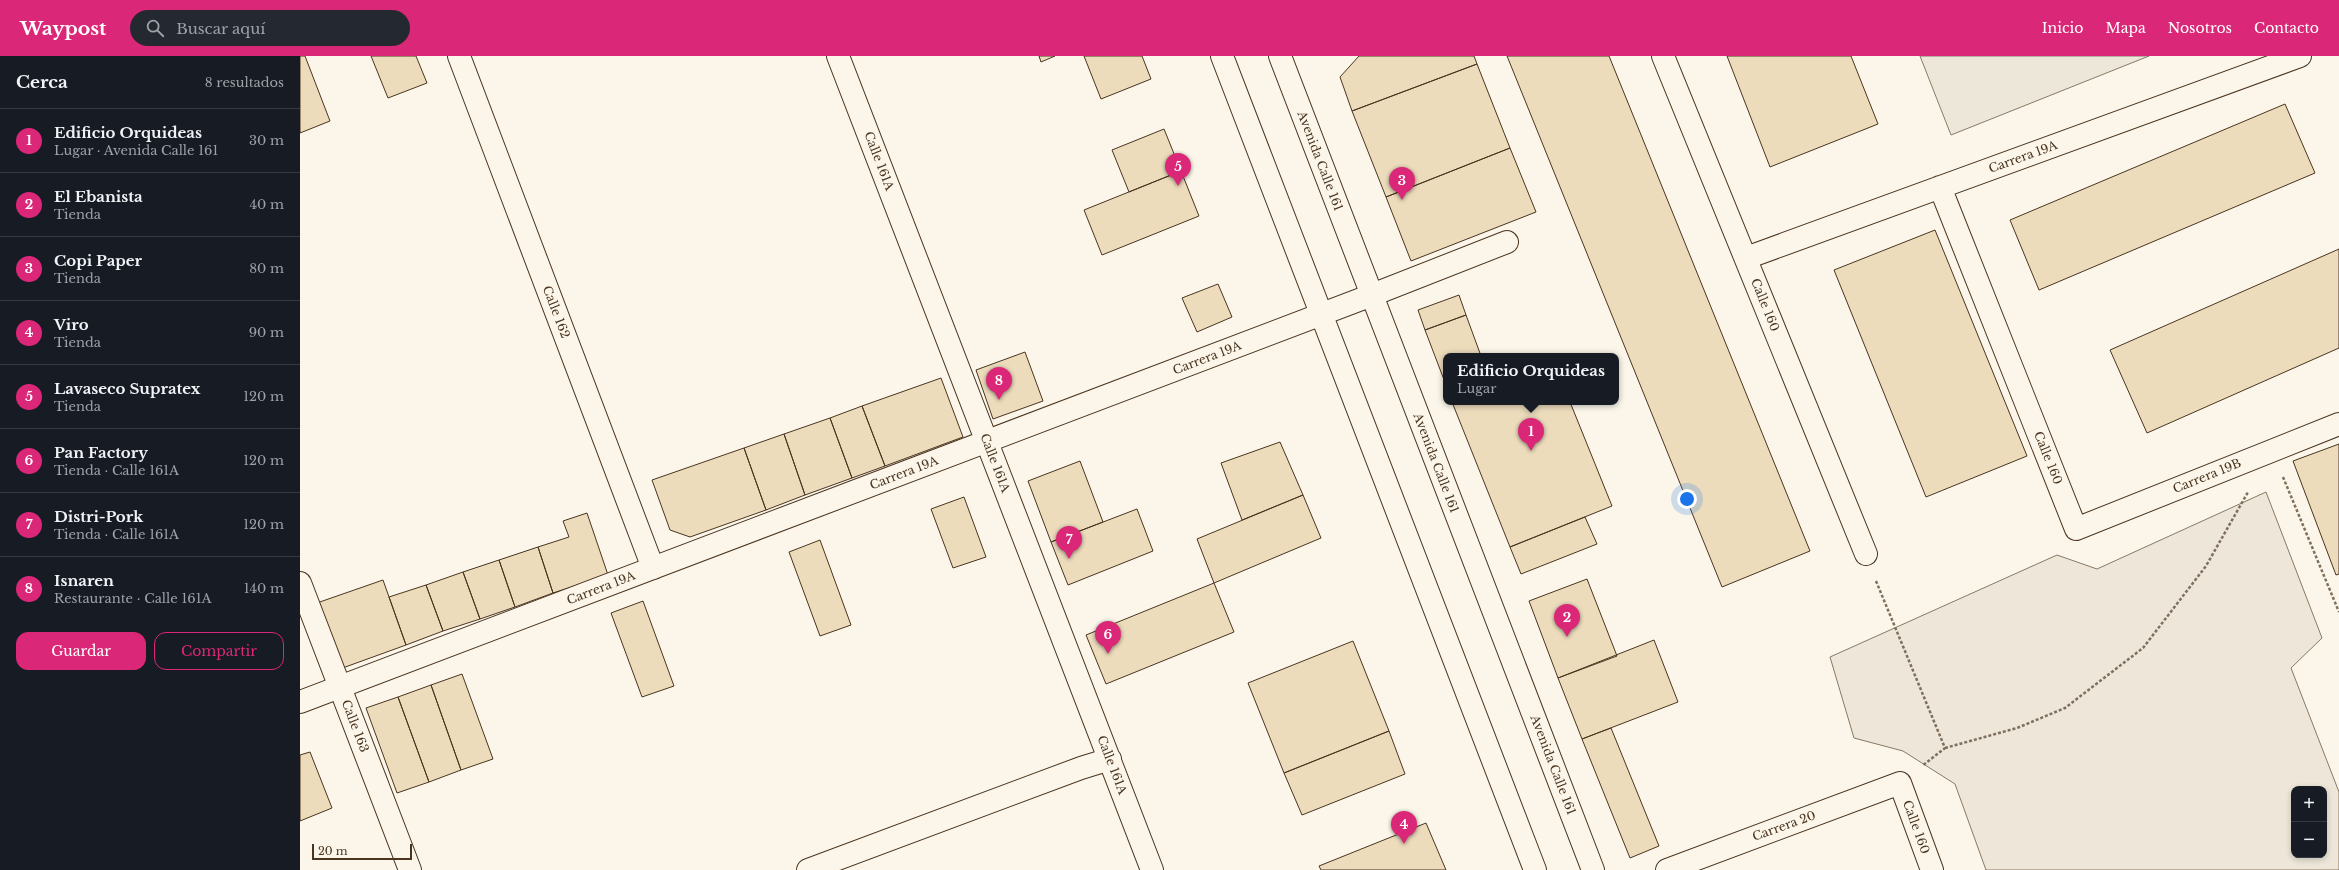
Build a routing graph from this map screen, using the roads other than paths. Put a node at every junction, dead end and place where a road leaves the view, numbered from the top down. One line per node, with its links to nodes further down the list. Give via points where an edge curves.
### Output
1 (459, 56): 16 (street, Calle 162)
2 (838, 56): 13 (street, Calle 161A)
3 (1222, 56): 11 (street)
4 (1280, 56): 10 (street, Avenida Calle 161)
5 (1663, 56): 9 (street, Calle 160)
6 (2300, 56): 7 (street, Carrera 19A)
7 (1940, 187): 9 (street, Carrera 19A); 14 (street, Calle 160)
8 (1507, 242): 10 (street, Carrera 19A)
9 (1746, 258): 15 (street, Calle 160)
10 (1372, 295): 11 (street, Carrera 19A); 26 (street, Avenida Calle 161)
11 (1322, 314): 13 (street, Carrera 19A); 25 (street)
12 (2339, 424): 14 (street, Carrera 19B)
13 (987, 441): 16 (street, Carrera 19A); 20 (street, Calle 161A)
14 (2076, 528)
15 (1866, 554)
16 (653, 568): 18 (street, Carrera 19A)
17 (300, 582): 18 (street, Calle 163)
18 (340, 687): 19 (street, Carrera 19A); 22 (street, Calle 163)
19 (300, 702)
20 (1110, 760): 23 (street, via 1081,768); 24 (street, Calle 161A)
21 (1900, 783): 27 (street, Carrera 20); 28 (street, Calle 160)
22 (410, 870)
23 (808, 870)
24 (1152, 870)
25 (1535, 870)
26 (1593, 870)
27 (1667, 870)
28 (1932, 870)

